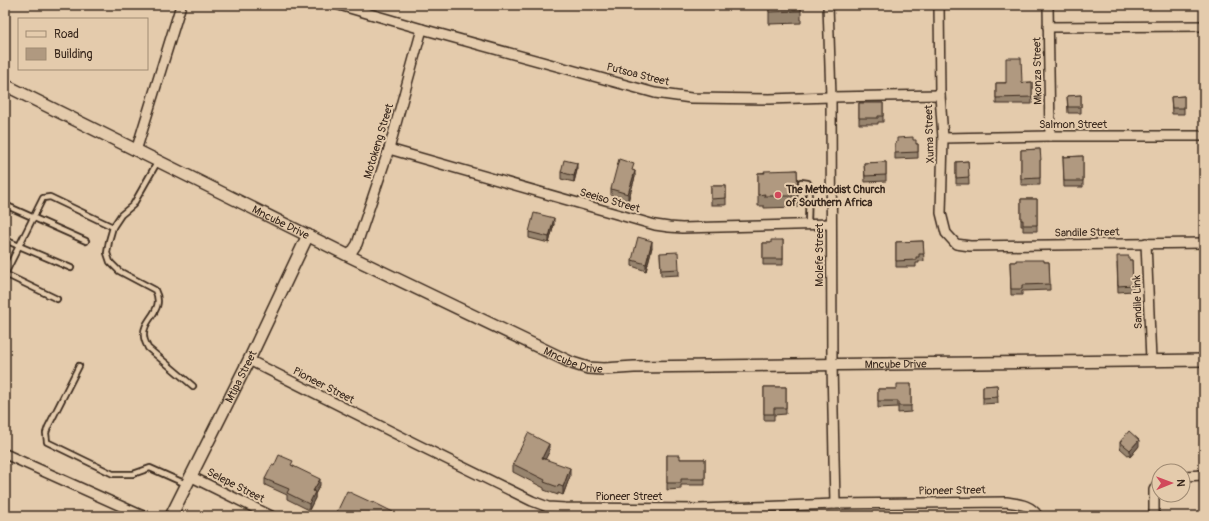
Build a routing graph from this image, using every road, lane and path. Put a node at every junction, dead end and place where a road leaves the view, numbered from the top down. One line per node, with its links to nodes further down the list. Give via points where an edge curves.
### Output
1 (181, 5): 16 (street)
2 (339, 5): 8 (street, Putsoa Street)
3 (828, 5): 11 (street, Molefe Street)
4 (939, 5): 10 (street, Xuma Street)
5 (1048, 5): 7 (street, Mkonza Street)
6 (1204, 26): 7 (street)
7 (1048, 27): 12 (street, Mkonza Street)
8 (422, 30): 11 (street, Putsoa Street, via 655,92 691,98); 15 (street, Motokeng Street)
9 (5, 85): 16 (street, Mncube Drive)
10 (940, 95): 11 (street, Putsoa Street); 14 (street, Xuma Street)
11 (831, 97): 22 (street, Molefe Street)
12 (1050, 136): 13 (street, Salmon Street); 14 (street, Salmon Street)
13 (1204, 136)
14 (943, 138): 30 (street, Xuma Street, via 941,213 944,228 956,244)
15 (389, 149): 21 (street, Seeiso Street, via 654,225 682,228); 31 (street, Motokeng Street, via 357,244)
16 (136, 150): 17 (street, Mncube Drive)
17 (158, 161): 23 (lane, via 133,205 121,215); 24 (street, Mncube Drive)
18 (801, 182): 21 (lane, via 808,183 809,186)
19 (5, 205): 20 (lane)
20 (33, 218): 23 (lane, via 43,198 48,197); 26 (lane); 29 (lane)
21 (808, 224): 22 (street, Seeiso Street)
22 (831, 224): 38 (street, Molefe Street)
23 (113, 227): 40 (lane, via 107,253 110,262 119,271 155,290 158,295 157,307 144,330 148,348)
24 (308, 235): 31 (street, Mncube Drive); 35 (street, Mtipa Street)
25 (5, 240): 29 (lane)
26 (86, 241)
27 (1146, 243): 28 (street, Sandile Street); 30 (street, Sandile Street); 36 (street, Sandile Link)
28 (1204, 243)
29 (19, 246): 32 (lane); 33 (lane)
30 (970, 246)
31 (349, 256): 38 (street, Mncube Drive, via 588,368)
32 (72, 268)
33 (5, 274): 34 (lane)
34 (57, 299)
35 (249, 360): 44 (street, Mtipa Street); 47 (street, Pioneer Street, via 416,444 548,506)
36 (1152, 360): 37 (street, Mncube Drive); 38 (street, Mncube Drive)
37 (1204, 360)
38 (832, 365): 46 (street, Molefe Street)
39 (79, 366): 44 (lane, via 48,427 47,442 113,474 133,474 150,468)
40 (193, 386)
41 (5, 454): 48 (street)
42 (1204, 475): 43 (street)
43 (1191, 476)
44 (188, 480): 49 (street, Mtipa Street); 50 (street, Selepe Street)
45 (1154, 503): 52 (street)
46 (835, 504): 47 (street, Pioneer Street); 51 (street, Pioneer Street, via 1006,502 1024,504)
47 (700, 512)
48 (143, 516)
49 (171, 516)
50 (271, 516)
51 (1038, 516)
52 (1154, 516)

